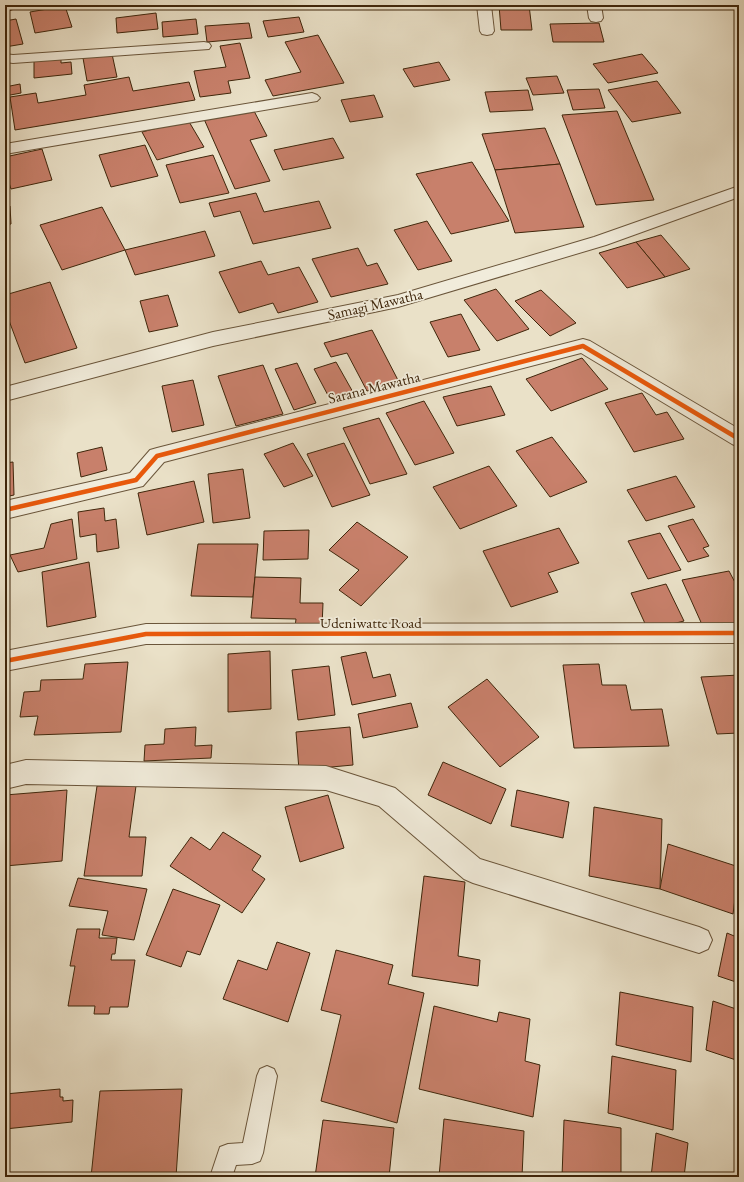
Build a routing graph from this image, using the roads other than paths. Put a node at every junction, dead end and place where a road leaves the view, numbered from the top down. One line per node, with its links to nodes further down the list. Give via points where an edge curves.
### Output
1 (484, 5): 2 (street)
2 (487, 31)
3 (204, 46): 4 (street)
4 (5, 58)
5 (312, 98): 6 (street)
6 (5, 149)
7 (739, 191): 8 (street, Samagi Mawatha, via 600,241 398,301 213,339)
8 (5, 394)
9 (739, 439): 10 (street, Sarana Mawatha, via 583,346 157,456 136,480)
10 (5, 510)
11 (739, 633): 12 (street, Udeniwatte Road, via 146,634)
12 (5, 661)
13 (5, 777): 14 (street, via 26,772 326,778 386,796 473,870)
14 (699, 940)
15 (267, 1076): 16 (lane, via 252,1153 228,1155)
16 (221, 1177)

